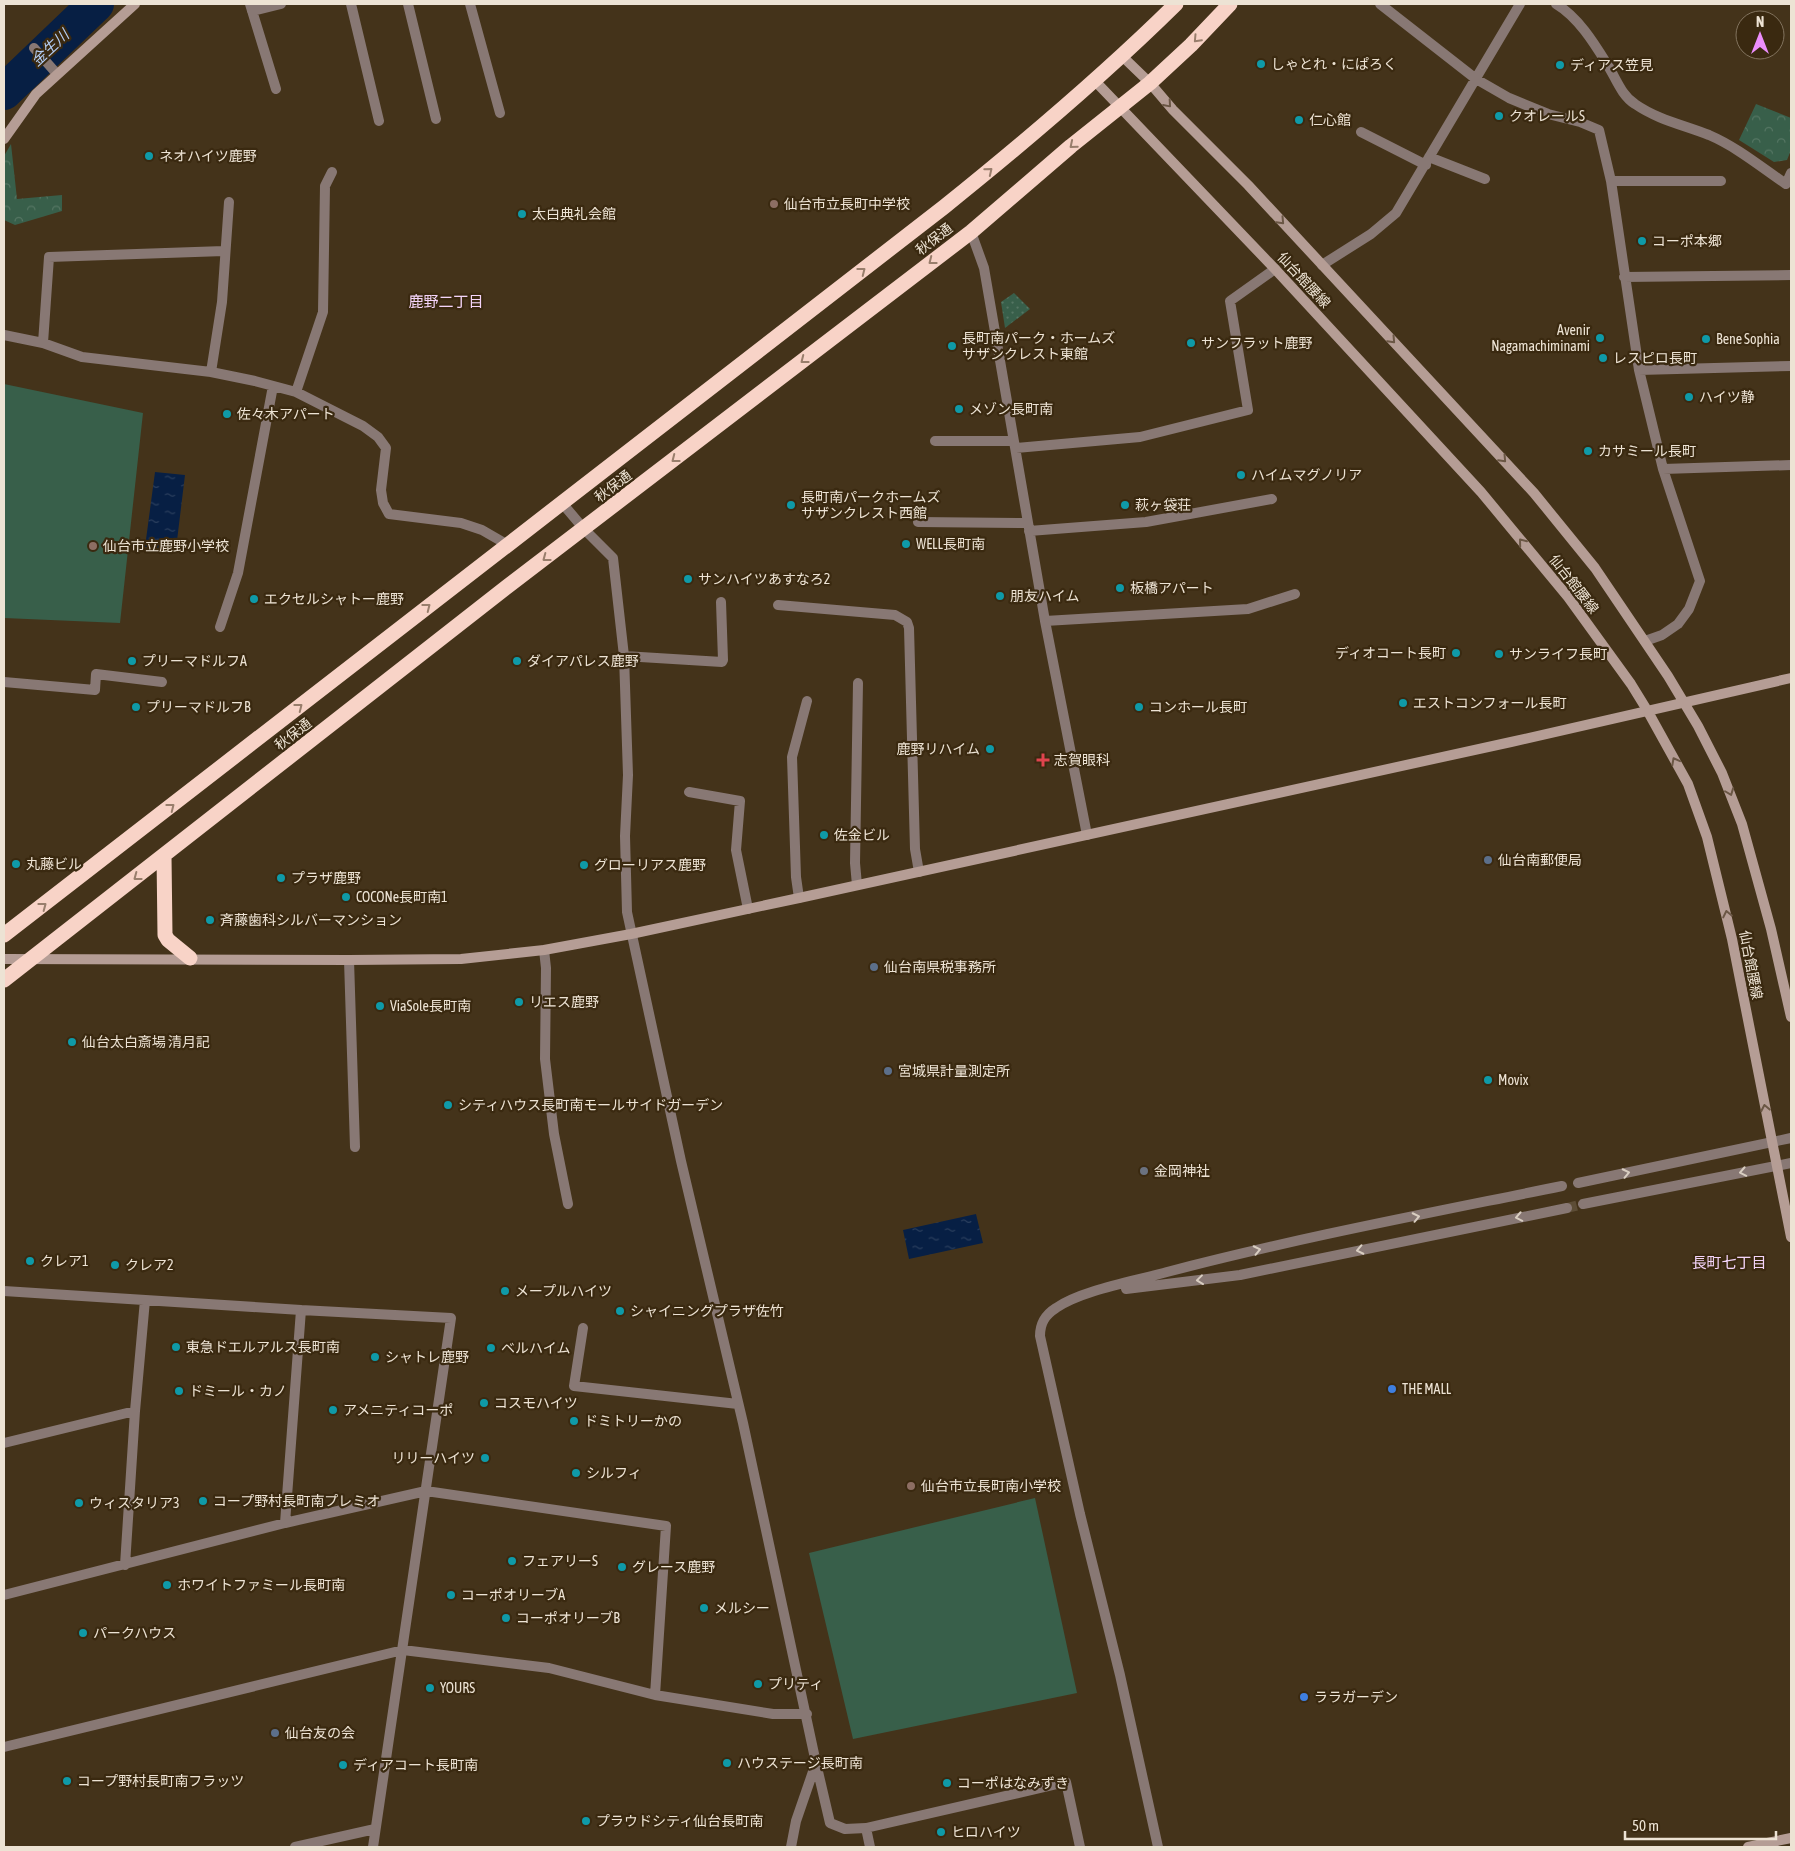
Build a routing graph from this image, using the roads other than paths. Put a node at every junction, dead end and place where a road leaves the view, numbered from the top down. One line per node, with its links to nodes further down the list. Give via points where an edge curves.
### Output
1 (135, 4): 14 (main road)
2 (281, 4): 11 (street)
3 (351, 4): 22 (street)
4 (408, 4): 21 (street)
5 (470, 4): 20 (street)
6 (1176, 4): 13 (highway, 秋保通)
7 (1230, 4): 17 (highway, 秋保通, one-way to 17)
8 (1380, 4): 15 (street)
9 (1520, 4): 15 (street)
10 (1556, 4): 31 (street, via 1567,10 1589,38 1624,94 1634,104 1660,118 1710,135)
11 (251, 7): 18 (street)
12 (34, 48): 14 (street)
13 (1122, 56): 16 (highway, 秋保通); 17 (main road, 仙台館腰線)
14 (57, 74): 24 (main road, via 36,94)
15 (1476, 79): 25 (street); 29 (street, via 1509,98 1599,130)
16 (1095, 80): 19 (main road, 仙台館腰線); 51 (highway, 秋保通, one-way to 16, via 944,208)
17 (1150, 82): 19 (highway, 秋保通); 35 (main road, 仙台館腰線, one-way to 35)
18 (276, 88)
19 (1120, 107): 33 (highway, 秋保通, one-way to 33); 36 (main road, 仙台館腰線)
20 (500, 113)
21 (436, 119)
22 (380, 121)
23 (1361, 132): 25 (street)
24 (4, 139)
25 (1428, 161): 28 (street); 35 (street, via 1396,213 1371,234)
26 (332, 172): 45 (street, via 325,186 323,312)
27 (1791, 172): 31 (street)
28 (1485, 179)
29 (1611, 181): 30 (street); 38 (street)
30 (1721, 181)
31 (1789, 187)
32 (229, 202): 34 (street)
33 (971, 232): 47 (street, via 984,268); 54 (highway, 秋保通, one-way to 54)
34 (224, 251): 40 (street, via 49,257); 43 (street, via 222,302)
35 (1322, 265): 61 (main road, 仙台館腰線, one-way to 61, via 1534,493 1595,568)
36 (1275, 269): 47 (street, via 1230,301 1248,410 1140,437); 69 (main road, 仙台館腰線, one-way to 36, via 1568,597 1481,492)
37 (1791, 275): 38 (street)
38 (1624, 277): 42 (street)
39 (4, 334): 40 (street)
40 (43, 344): 43 (street, via 82,356)
41 (1791, 366): 42 (street)
42 (1639, 370): 49 (street)
43 (211, 372): 44 (street)
44 (273, 386): 45 (street); 60 (street, via 238,572)
45 (296, 392): 55 (street, via 378,437 386,448 381,490 383,503 390,514 461,523 482,530)
46 (935, 441): 47 (street)
47 (1015, 444): 53 (street)
48 (1791, 465): 49 (street)
49 (1663, 469): 61 (street, via 1700,581 1689,609 1678,624)
50 (1272, 499): 53 (street, via 1146,522)
51 (562, 503): 54 (street); 55 (highway, 秋保通)
52 (918, 522): 53 (street)
53 (1029, 527): 59 (street)
54 (584, 529): 62 (street, via 613,558); 72 (highway, 秋保通, one-way to 72)
55 (508, 545): 78 (highway, 秋保通, one-way to 55)
56 (1295, 594): 59 (street, via 1248,609)
57 (721, 602): 62 (street, via 722,662)
58 (778, 605): 73 (street, via 895,615 907,622 915,849)
59 (1045, 621): 71 (street)
60 (220, 627)
61 (1645, 640): 68 (main road, 仙台館腰線)
62 (624, 656): 77 (street, via 628,775 625,836 627,912)
63 (1791, 678): 68 (main road)
64 (4, 682): 65 (street, via 95,690 96,674)
65 (162, 682)
66 (858, 683): 74 (street)
67 (807, 700): 75 (street, via 792,757)
68 (1684, 702): 69 (main road); 85 (main road, 仙台館腰線, one-way to 85, via 1722,772 1742,824)
69 (1647, 710): 71 (main road); 87 (main road, 仙台館腰線, one-way to 69, via 1708,836 1688,784)
70 (689, 792): 76 (street, via 740,801 736,850)
71 (1086, 835): 73 (main road)
72 (164, 856): 81 (highway, 秋保通, one-way to 81); 82 (highway, via 165,935)
73 (919, 872): 74 (main road)
74 (857, 885): 75 (main road)
75 (799, 898): 76 (main road)
76 (748, 909): 77 (main road)
77 (631, 934): 79 (main road); 102 (street)
78 (4, 935)
79 (544, 950): 83 (main road, via 461,959); 93 (street, via 545,1059 554,1134)
80 (4, 958): 81 (main road)
81 (31, 958): 82 (main road); 84 (highway, 秋保通)
82 (190, 958): 83 (main road)
83 (349, 960): 88 (street)
84 (4, 980)
85 (1791, 1017)
86 (1791, 1138): 87 (street)
87 (1772, 1141): 90 (main road, 仙台館腰線); 91 (street, one-way to 87)
88 (355, 1147)
89 (1791, 1163): 90 (street)
90 (1777, 1166): 94 (street, one-way to 94); 96 (main road, 仙台館腰線)
91 (1578, 1183)
92 (1562, 1186): 98 (street, one-way to 92, via 1228,1256)
93 (568, 1204)
94 (1583, 1204)
95 (1567, 1208): 98 (street, one-way to 98, via 1240,1275)
96 (1791, 1237)
97 (4, 1290): 99 (street)
98 (1091, 1293): 122 (street, via 1047,1314 1040,1336)
99 (145, 1300): 100 (street); 103 (street)
100 (302, 1310): 105 (street, via 451,1318); 106 (street)
101 (583, 1328): 102 (street, via 574,1386)
102 (738, 1404): 111 (street)
103 (135, 1411): 104 (street); 107 (street)
104 (4, 1443)
105 (426, 1491): 106 (street); 109 (street); 110 (street, via 666,1526)
106 (285, 1523): 107 (street)
107 (125, 1565): 108 (street)
108 (4, 1595)
109 (403, 1650): 110 (street, via 549,1668); 112 (street); 115 (street)
110 (654, 1695): 111 (street, via 773,1714)
111 (807, 1714): 113 (street)
112 (4, 1747)
113 (816, 1763): 114 (street, via 830,1823 845,1829); 119 (street, via 796,1821)
114 (866, 1828): 120 (street); 121 (street, via 1066,1782)
115 (375, 1829): 117 (street); 118 (street)
116 (1791, 1838): 123 (main road)
117 (296, 1847)
118 (373, 1847)
119 (791, 1847)
120 (870, 1847)
121 (1080, 1847)
122 (1158, 1847)
123 (1748, 1847)

